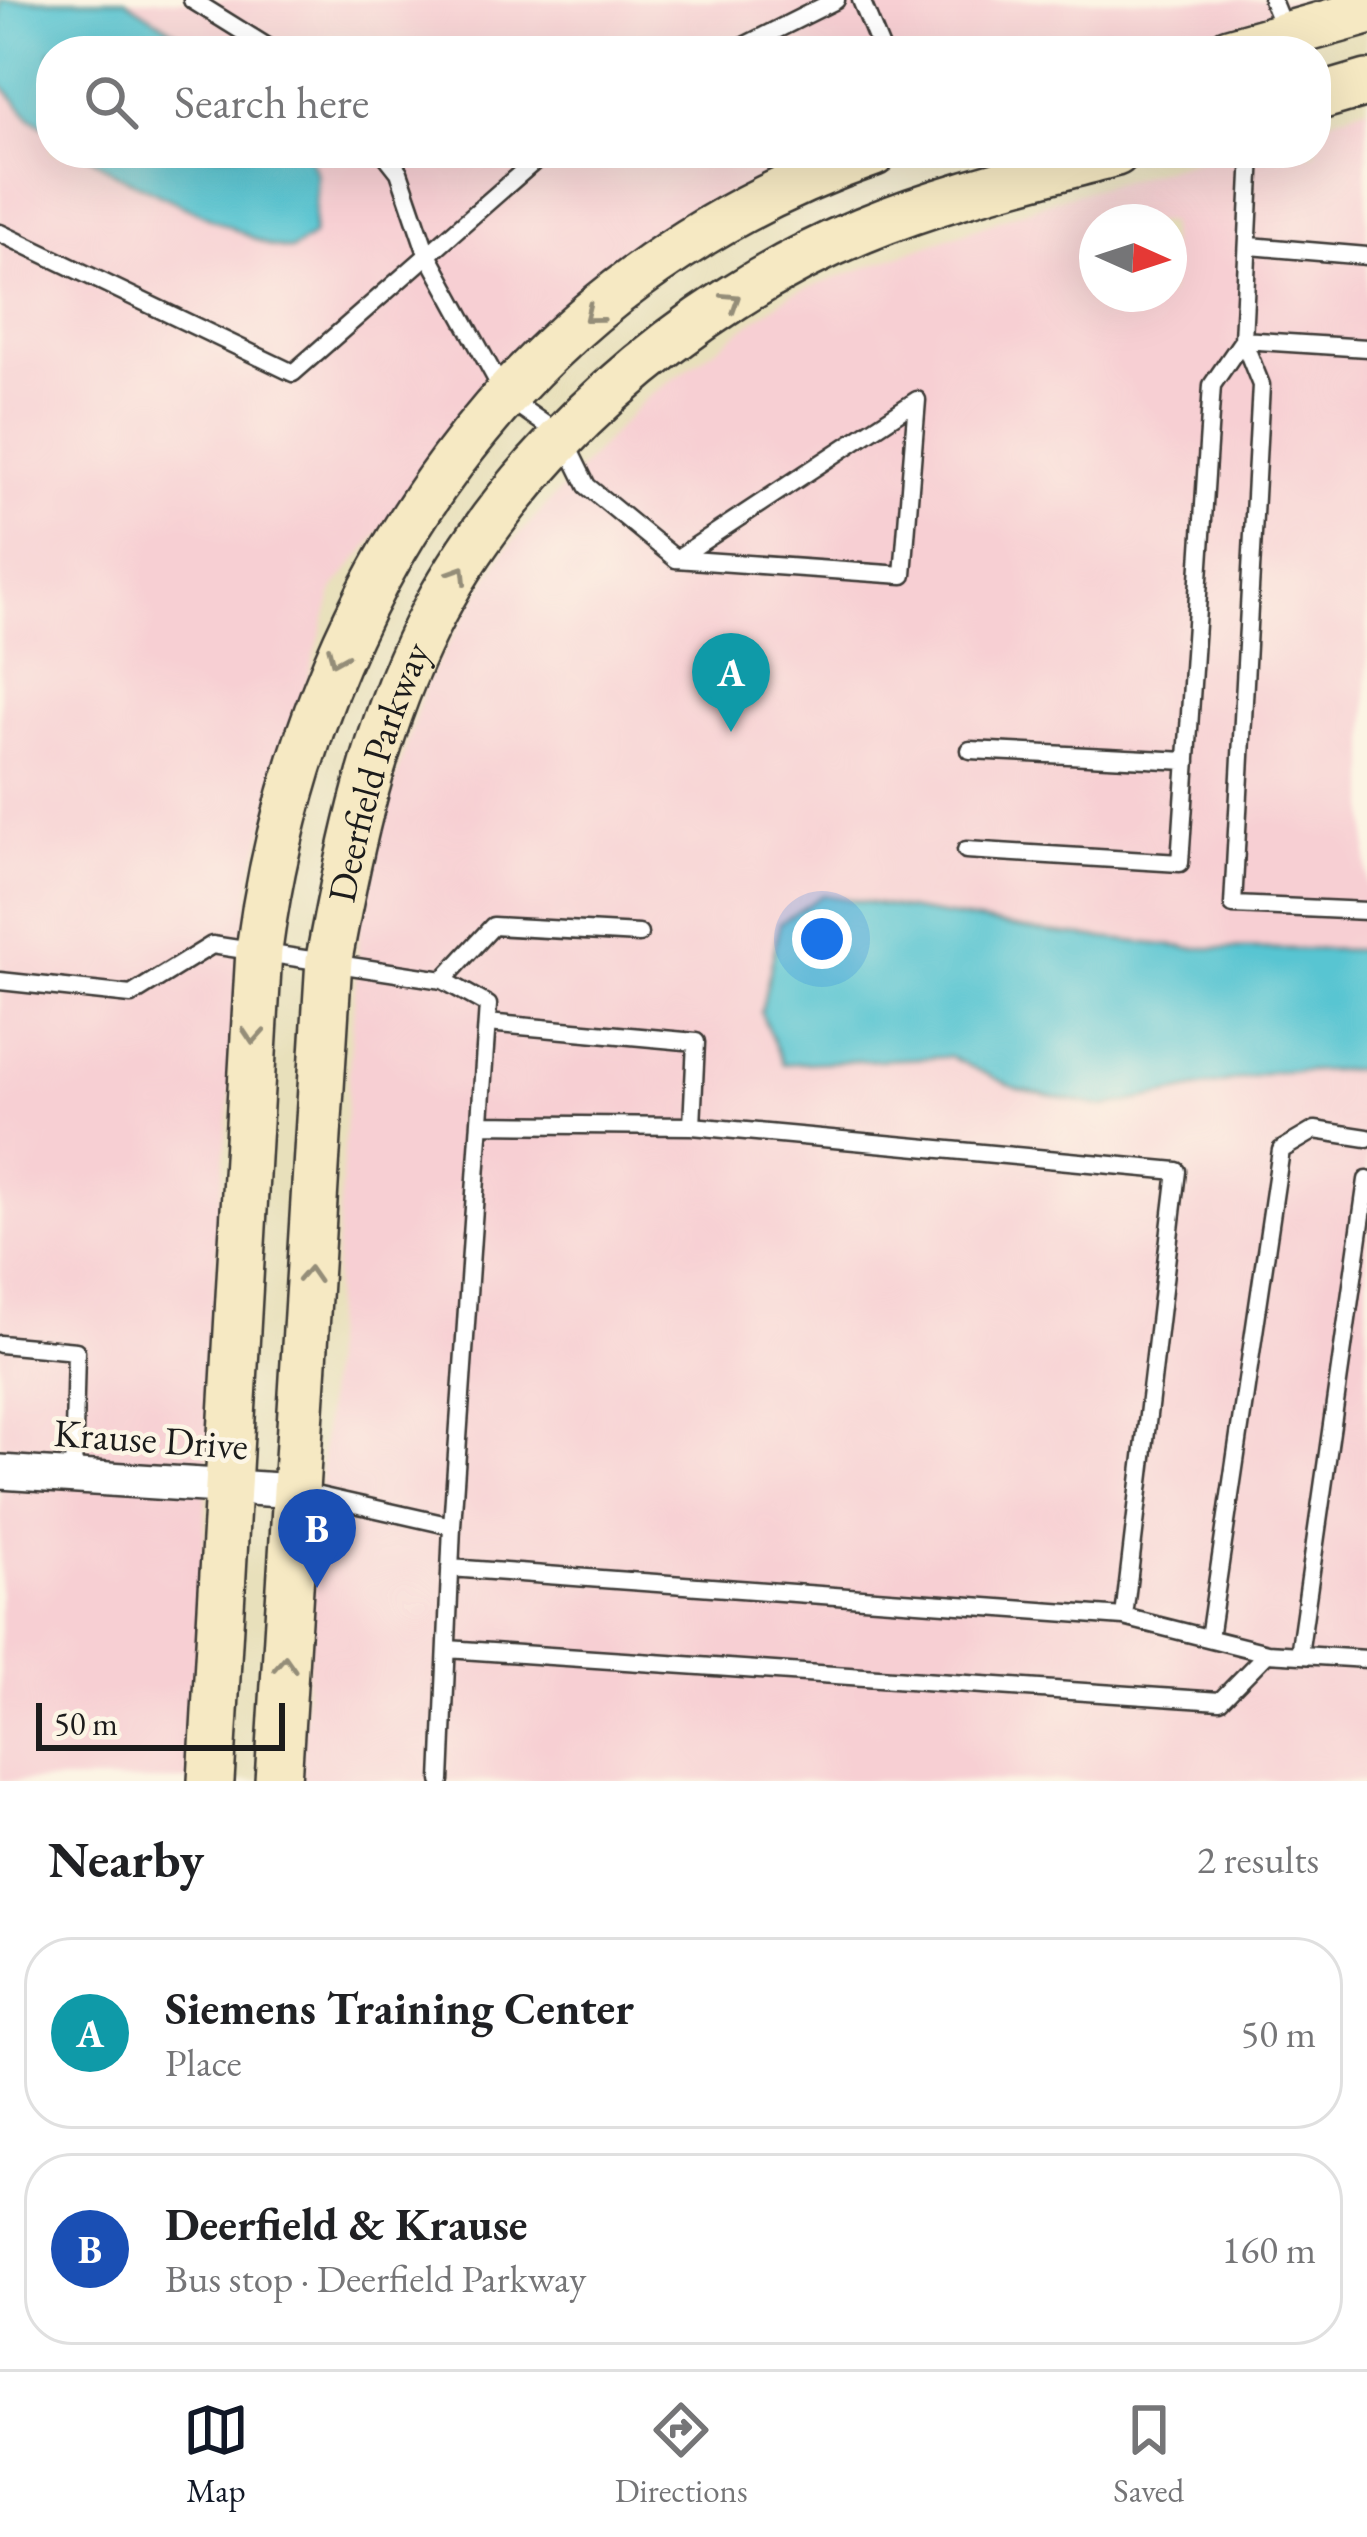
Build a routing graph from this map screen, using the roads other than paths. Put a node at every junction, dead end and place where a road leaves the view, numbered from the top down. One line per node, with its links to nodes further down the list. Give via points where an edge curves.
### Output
1 (192, 0): 6 (lane)
2 (836, 0): 7 (lane)
3 (861, 0): 8 (lane)
4 (1367, 11): 5 (main road)
5 (1279, 29)
6 (250, 36)
7 (764, 36)
8 (876, 36)
9 (1367, 83): 10 (main road)
10 (1331, 94)
11 (396, 168): 18 (lane)
12 (526, 168): 18 (lane)
13 (831, 168): 22 (main road, Deerfield Parkway, one-way to 22, via 647,271)
14 (1062, 168): 23 (main road, Deerfield Parkway, one-way to 14, via 671,340 788,268 863,230)
15 (1252, 168): 17 (lane)
16 (0, 233): 18 (lane, via 293,373)
17 (1250, 246): 19 (lane); 20 (lane)
18 (426, 251): 22 (lane)
19 (1367, 256)
20 (1243, 340): 21 (lane); 26 (lane, via 1212,385); 28 (lane, via 1261,386 1233,904)
21 (1367, 348)
22 (506, 397): 23 (lane); 30 (main road, Deerfield Parkway, one-way to 30, via 399,538 334,659 295,772)
23 (563, 437): 24 (lane, via 587,486); 31 (main road, Deerfield Parkway, one-way to 23, via 376,751 427,626)
24 (676, 560): 24 (lane, via 880,425 917,400 903,575)
25 (970, 750): 26 (lane)
26 (1187, 761): 27 (lane, via 1180,863)
27 (966, 850)
28 (1367, 911)
29 (639, 934): 32 (lane, via 494,926)
30 (259, 950): 31 (lane); 33 (lane, via 212,945 130,995); 42 (main road, Deerfield Parkway, one-way to 42)
31 (329, 959): 32 (lane); 43 (main road, Deerfield Parkway, one-way to 31)
32 (443, 980): 34 (lane, via 488,1005)
33 (0, 981)
34 (487, 1023): 35 (lane); 36 (lane, via 696,1042)
35 (480, 1124): 36 (lane); 44 (lane)
36 (692, 1126): 46 (lane, via 1177,1172)
37 (1367, 1138): 47 (lane, via 1315,1130 1281,1150)
38 (1367, 1180): 50 (lane)
39 (0, 1344): 41 (lane, via 76,1351)
40 (0, 1472): 41 (street, Krause Drive)
41 (73, 1476): 42 (street, Krause Drive)
42 (227, 1485): 43 (street, Krause Drive); 52 (main road, Deerfield Parkway)
43 (296, 1491): 44 (lane); 53 (main road, Deerfield Parkway, one-way to 43)
44 (452, 1526): 45 (lane)
45 (450, 1568): 46 (lane); 48 (lane)
46 (1124, 1617): 47 (lane)
47 (1209, 1638): 49 (lane)
48 (447, 1649): 49 (lane, via 1220,1701); 54 (lane)
49 (1267, 1652): 50 (lane)
50 (1299, 1655): 51 (lane)
51 (1367, 1659)
52 (211, 1781)
53 (278, 1781)
54 (441, 1781)

